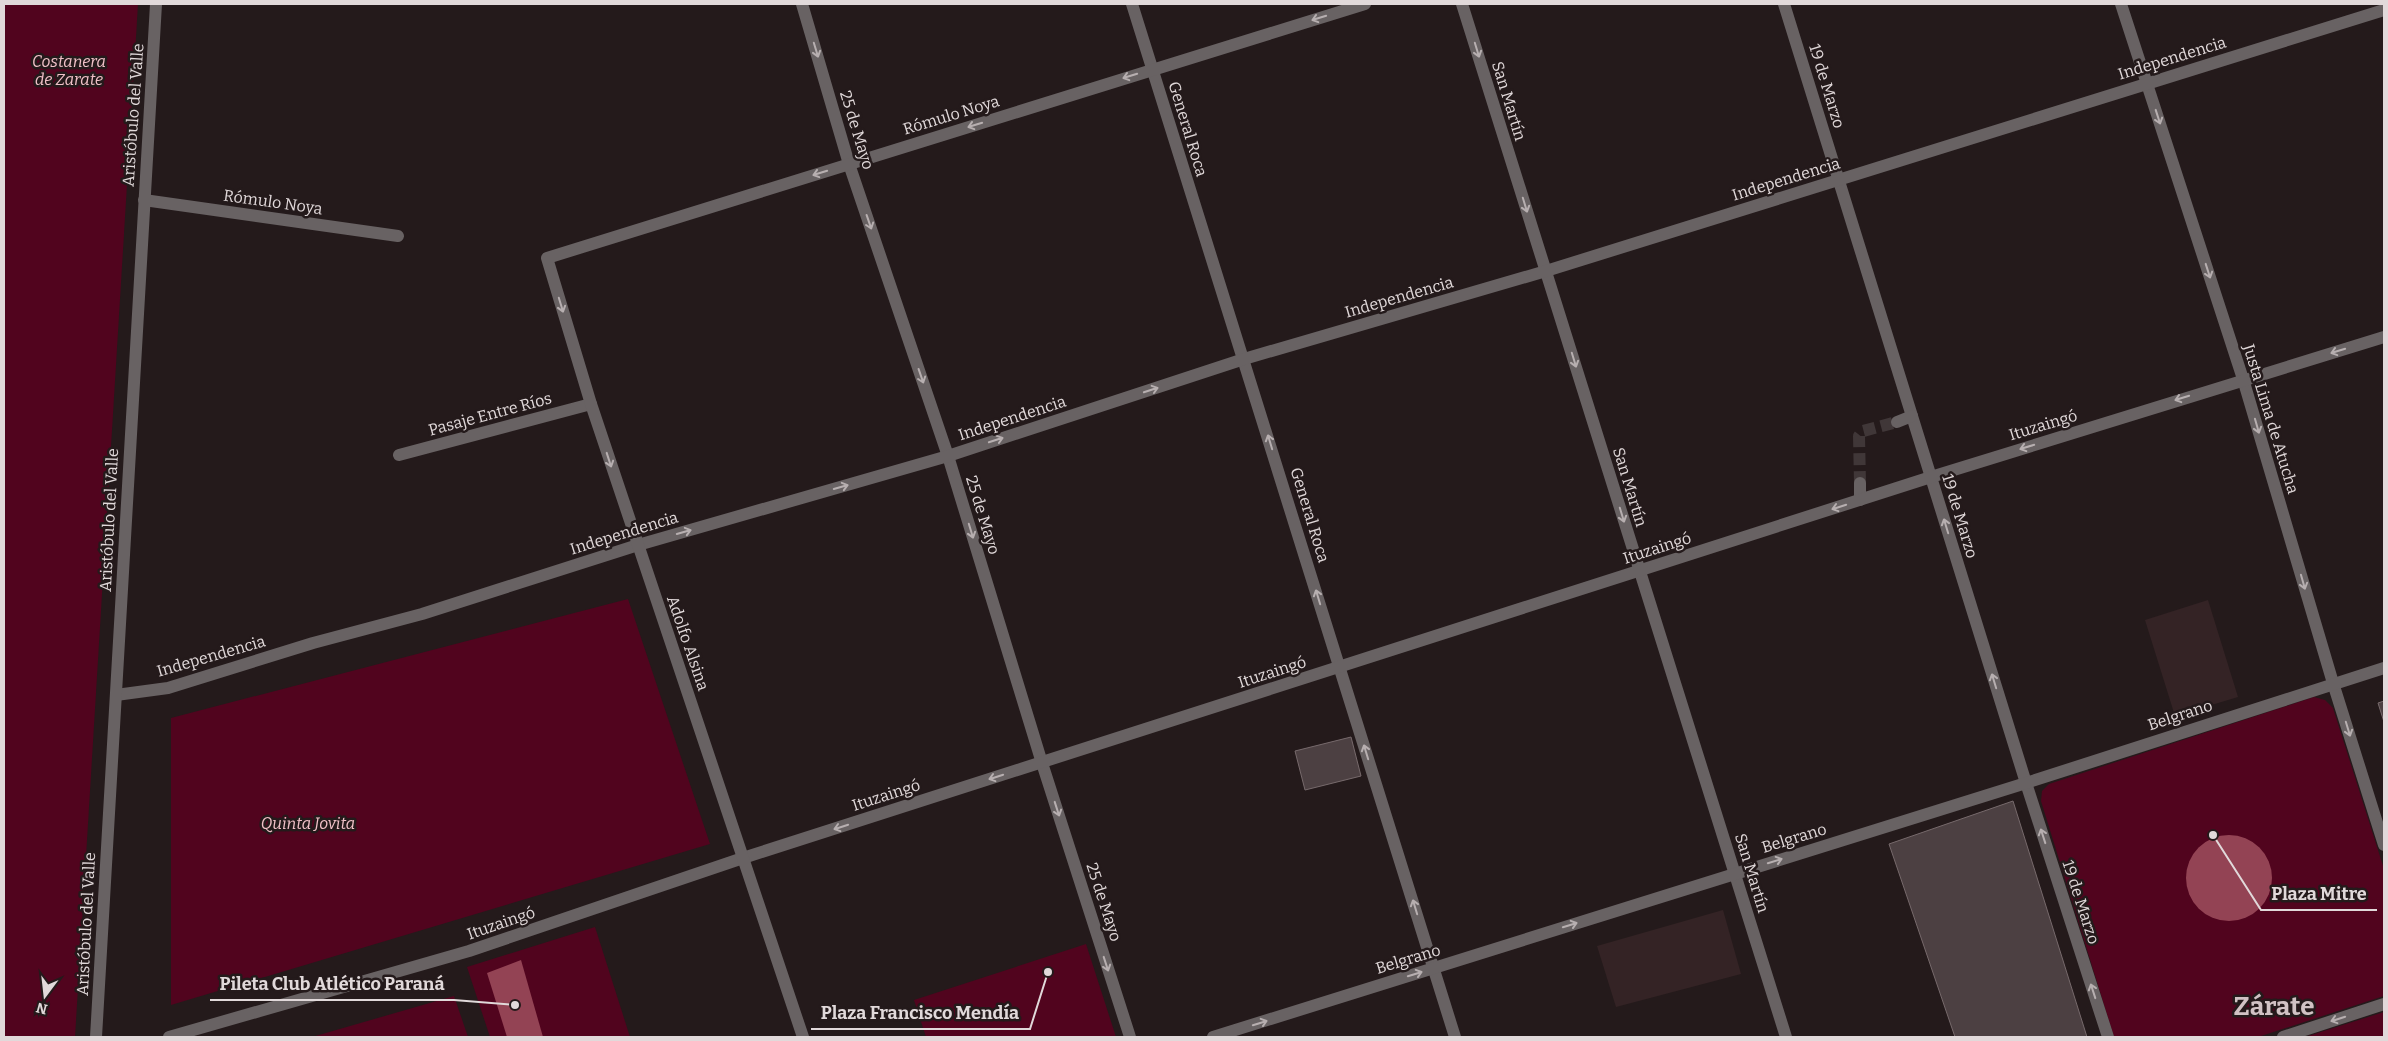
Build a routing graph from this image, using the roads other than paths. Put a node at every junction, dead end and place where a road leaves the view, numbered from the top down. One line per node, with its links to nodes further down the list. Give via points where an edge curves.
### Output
1 (156, 4): 13 (street, Aristóbulo del Valle)
2 (802, 4): 11 (street, 25 de Mayo, one-way to 11)
3 (1132, 4): 9 (street, General Roca)
4 (1365, 4): 9 (street, Rómulo Noya, one-way to 9)
5 (1462, 4): 16 (street, San Martín, one-way to 16)
6 (1784, 4): 12 (street, 19 de Marzo)
7 (2121, 4): 10 (street, Justa Lima de Atucha)
8 (2384, 10): 10 (street, Independencia)
9 (1152, 69): 11 (street, Rómulo Noya, one-way to 11); 18 (street, General Roca)
10 (2147, 83): 12 (street, Independencia); 19 (street, Justa Lima de Atucha, one-way to 19)
11 (850, 164): 15 (street, Rómulo Noya, one-way to 15); 24 (street, 25 de Mayo, one-way to 24)
12 (1840, 180): 16 (street, Independencia); 21 (street, 19 de Marzo)
13 (144, 200): 14 (street, Rómulo Noya); 33 (street, Aristóbulo del Valle)
14 (398, 236)
15 (547, 258): 20 (street, Adolfo Alsina, one-way to 20)
16 (1546, 271): 18 (street, Independencia); 29 (street, San Martín, one-way to 29)
17 (2384, 337): 19 (street, Ituzaingó, one-way to 19)
18 (1244, 359): 24 (street, Independencia, one-way to 18); 30 (street, General Roca, one-way to 18)
19 (2243, 379): 25 (street, Ituzaingó, one-way to 25); 32 (street, Justa Lima de Atucha, one-way to 32)
20 (591, 404): 23 (street, Pasaje Entre Ríos); 28 (street, Adolfo Alsina, one-way to 28)
21 (1912, 416): 22 (street); 25 (street, 19 de Marzo)
22 (1897, 422)
23 (398, 455)
24 (948, 456): 28 (street, Independencia, one-way to 24); 34 (street, 25 de Mayo, one-way to 34)
25 (1931, 477): 27 (street, Ituzaingó); 35 (street, 19 de Marzo, one-way to 25)
26 (1860, 483): 27 (street)
27 (1860, 500): 29 (street, Ituzaingó, one-way to 29)
28 (638, 545): 33 (street, Independencia, via 422,614 313,643 168,688); 37 (street, Adolfo Alsina)
29 (1640, 570): 30 (street, Ituzaingó); 38 (street, San Martín)
30 (1340, 667): 34 (street, Ituzaingó); 39 (street, General Roca, one-way to 30)
31 (2384, 668): 32 (street, Belgrano)
32 (2333, 683): 35 (street, Belgrano); 36 (street, Justa Lima de Atucha, one-way to 36)
33 (116, 695): 41 (street, Aristóbulo del Valle)
34 (1042, 763): 37 (street, Ituzaingó, one-way to 37); 44 (street, 25 de Mayo, one-way to 44)
35 (2026, 783): 38 (street, Belgrano, one-way to 35); 48 (street, 19 de Marzo, one-way to 35)
36 (2384, 845)
37 (743, 858): 42 (street, Ituzaingó, via 469,951); 43 (street, Adolfo Alsina)
38 (1735, 874): 39 (street, Belgrano, one-way to 38); 47 (street, San Martín)
39 (1434, 968): 45 (street, Belgrano, one-way to 39); 46 (street, General Roca)
40 (2384, 1004): 49 (street, one-way to 49)
41 (96, 1037)
42 (169, 1037)
43 (803, 1037)
44 (1130, 1037)
45 (1214, 1037)
46 (1455, 1037)
47 (1786, 1037)
48 (2108, 1037)
49 (2283, 1037)

